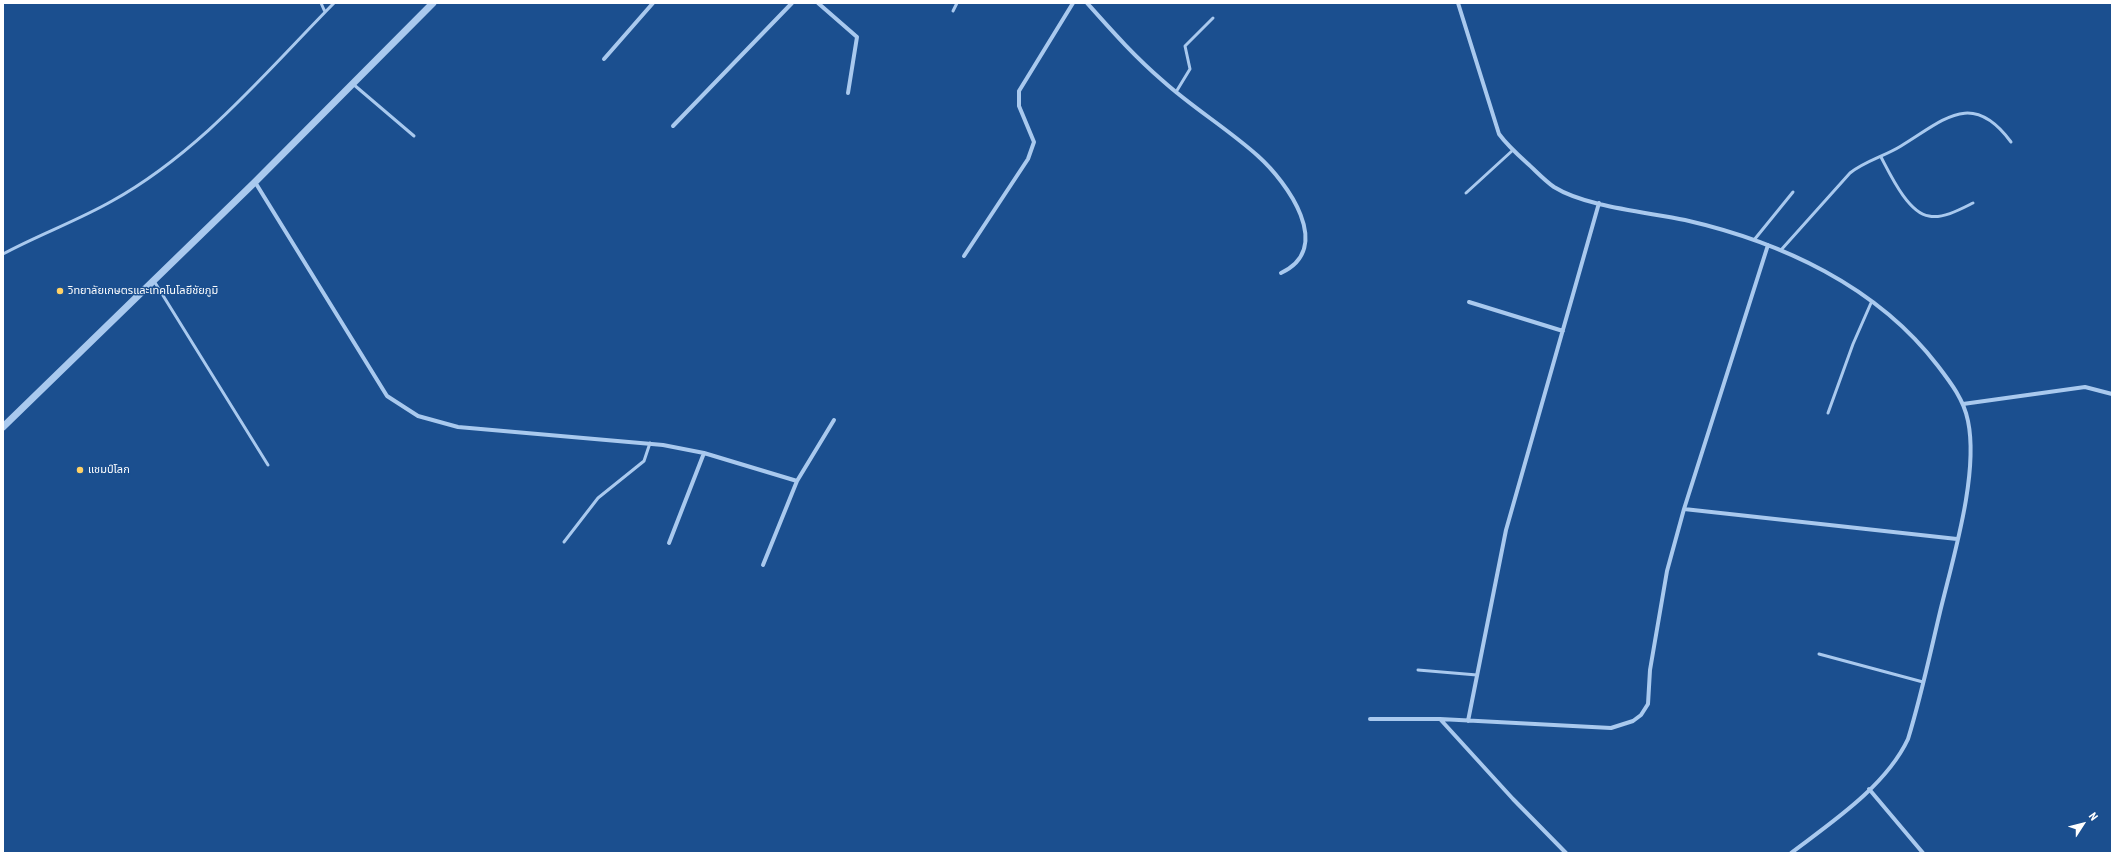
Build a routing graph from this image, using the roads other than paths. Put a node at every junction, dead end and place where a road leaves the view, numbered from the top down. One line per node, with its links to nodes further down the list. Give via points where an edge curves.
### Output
1 (321, 3): 12 (lane)
2 (334, 3): 12 (lane)
3 (432, 3): 15 (street)
4 (653, 3): 14 (street)
5 (792, 3): 18 (street)
6 (818, 3): 17 (street, via 857,37)
7 (957, 3): 11 (lane)
8 (1073, 3): 32 (street, via 1019,91 1019,106 1034,142 1028,159)
9 (1087, 3): 16 (street, via 1131,53)
10 (1458, 3): 21 (street, via 1495,124 1505,142)
11 (953, 11)
12 (325, 12): 31 (lane, via 213,128 172,161 112,201)
13 (1213, 18): 16 (lane, via 1185,46 1190,69)
14 (604, 59)
15 (352, 83): 19 (lane); 23 (street)
16 (1176, 92): 33 (street, via 1259,157 1302,215 1306,237 1304,249 1290,269)
17 (848, 93)
18 (673, 126)
19 (414, 136)
20 (2011, 142): 22 (lane, via 1990,119 1969,112 1950,116)
21 (1513, 150): 25 (lane); 26 (street, via 1555,188)
22 (1881, 158): 27 (lane, via 1900,191 1917,210 1928,216 1939,216); 30 (lane, via 1850,173)
23 (255, 182): 34 (street); 43 (street, via 387,396 418,416 458,427)
24 (1793, 192): 28 (lane)
25 (1466, 193)
26 (1599, 203): 28 (street, via 1704,225); 37 (street)
27 (1973, 203)
28 (1754, 240): 29 (street)
29 (1768, 245): 30 (street); 47 (street)
30 (1781, 250): 36 (street, via 1821,269)
31 (3, 254)
32 (964, 256)
33 (1281, 273)
34 (154, 280): 42 (street); 45 (lane)
35 (1469, 302): 37 (street)
36 (1871, 302): 39 (street, via 1896,320 1919,343 1952,384); 40 (lane)
37 (1563, 331): 54 (street, via 1506,530)
38 (2112, 394): 39 (street, via 2085,387)
39 (1963, 404): 48 (street, via 1968,420 1971,457)
40 (1828, 413)
41 (834, 420): 46 (street)
42 (3, 428)
43 (650, 443): 44 (street); 49 (lane, via 644,461 598,498)
44 (704, 453): 46 (street); 50 (street)
45 (268, 465)
46 (797, 481): 51 (street)
47 (1684, 509): 48 (street); 58 (street, via 1666,579 1650,670 1648,704 1641,715 1624,726 1611,728)
48 (1957, 539): 55 (street)
49 (564, 542)
50 (669, 543)
51 (763, 565)
52 (1819, 654): 55 (lane)
53 (1418, 670): 54 (lane)
54 (1477, 675): 58 (street)
55 (1923, 682): 59 (street, via 1901,753 1886,774)
56 (1370, 719): 57 (street)
57 (1440, 719): 58 (street); 60 (street)
58 (1468, 721)
59 (1869, 789): 61 (street, via 1843,813); 62 (street)
60 (1566, 853)
61 (1791, 853)
62 (1923, 853)

